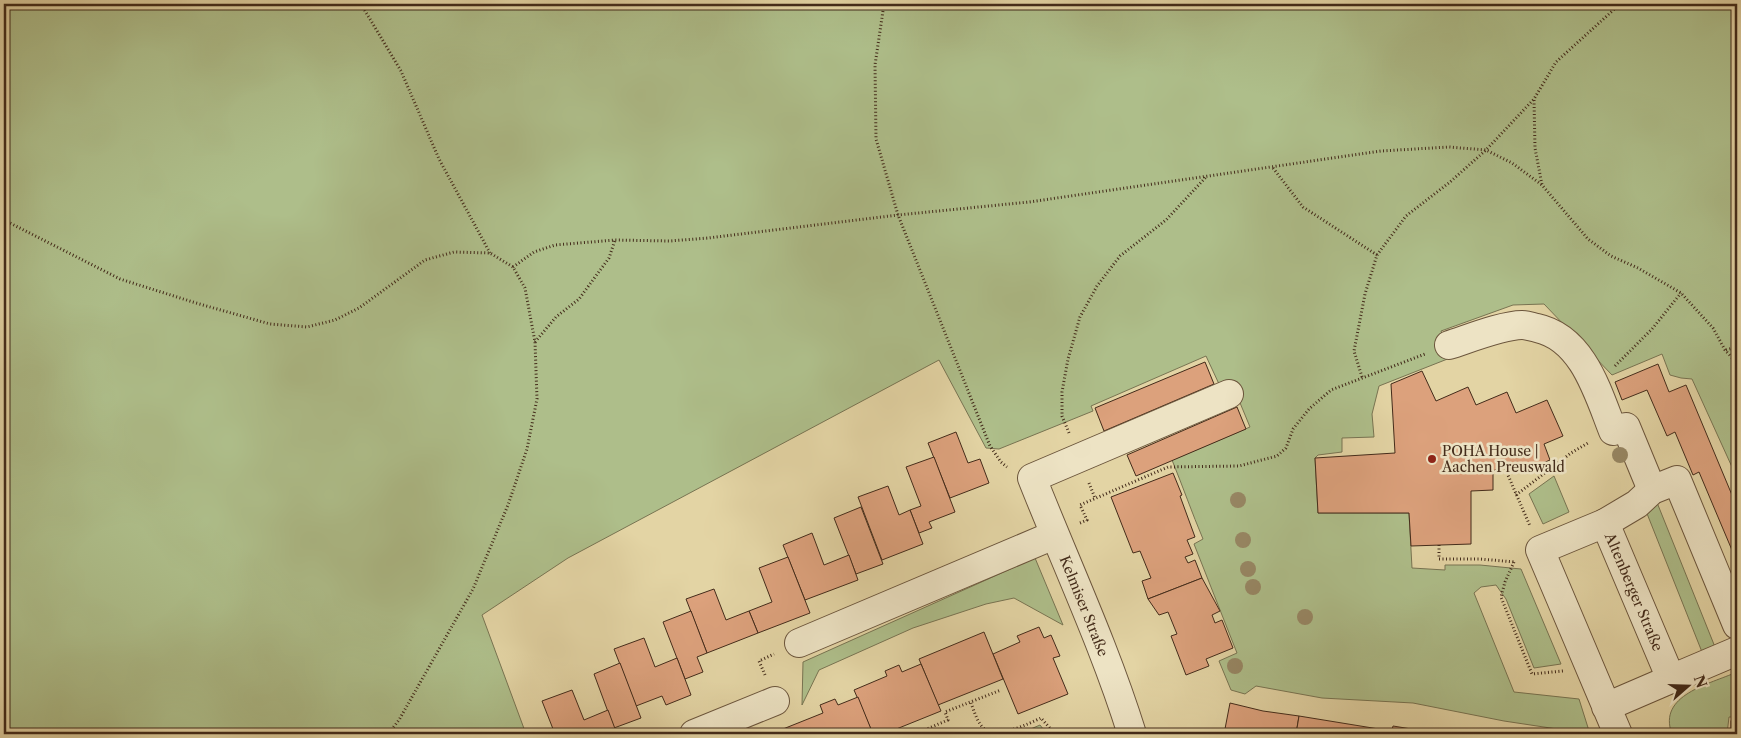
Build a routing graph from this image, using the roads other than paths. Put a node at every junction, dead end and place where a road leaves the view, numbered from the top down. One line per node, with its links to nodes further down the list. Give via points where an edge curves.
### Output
1 (1449, 345): 3 (street, via 1522,325 1548,330 1566,342 1595,384 1613,431 1626,427)
2 (1229, 394): 5 (street, Kelmiser Straße, via 1032,478)
3 (1652, 490): 4 (street, via 1637,504); 6 (street, via 1677,480)
4 (1605, 523): 9 (street, Altenberger Straße); 11 (street, Altenberger Straße, via 1540,550)
5 (1054, 535): 7 (street); 13 (street, Kelmiser Straße, via 1092,621)
6 (1737, 625)
7 (799, 643)
8 (1737, 652): 9 (street)
9 (1671, 679): 11 (street)
10 (774, 701): 12 (street)
11 (1606, 707): 14 (street, Altenberger Straße)
12 (711, 731)
13 (1132, 734)
14 (1618, 734)

